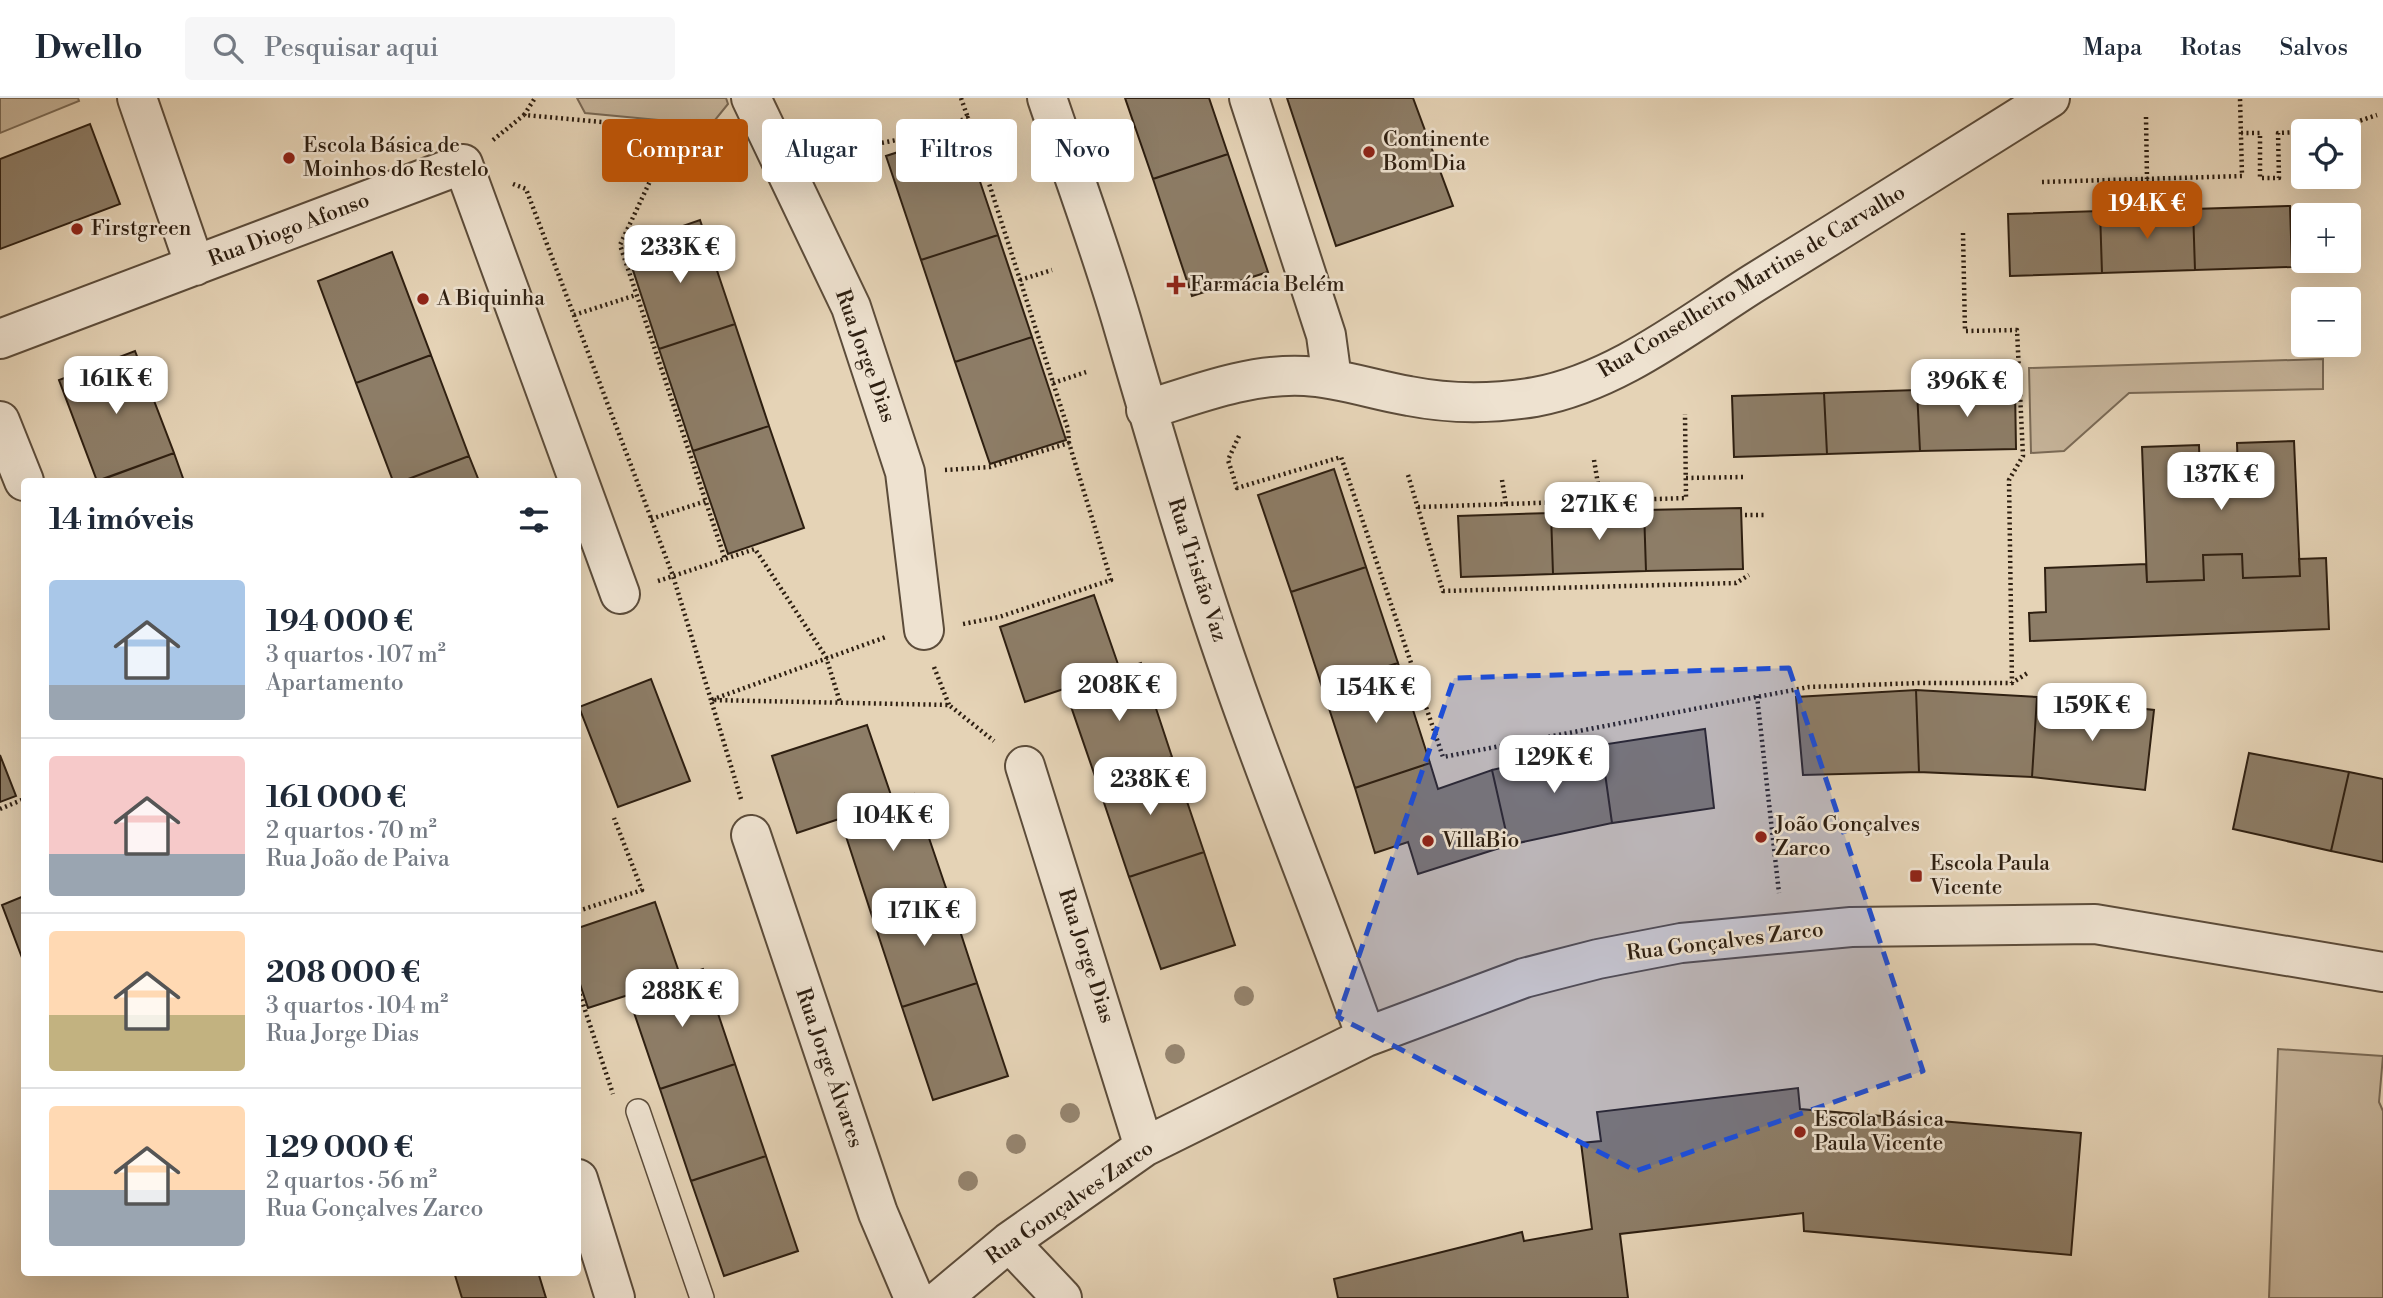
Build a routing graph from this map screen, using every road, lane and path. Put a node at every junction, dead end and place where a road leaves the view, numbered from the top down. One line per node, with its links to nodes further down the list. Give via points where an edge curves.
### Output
1 (137, 98): 21 (street)
2 (535, 98): 9 (path)
3 (751, 98): 35 (street, Rua Jorge Dias, via 851,307)
4 (961, 98): 12 (path)
5 (1047, 98): 30 (street, Rua Tristão Vaz, via 1124,329)
6 (1249, 98): 28 (street, via 1326,335)
7 (2050, 98): 28 (street, Rua Conselheiro Martins de Carvalho, via 1663,341 1576,386 1536,397 1454,402)
8 (2240, 98): 15 (path)
9 (524, 115)
10 (2377, 115): 13 (path)
11 (2146, 117): 17 (path)
12 (968, 118)
13 (2361, 120)
14 (2291, 132): 15 (path, via 2278,133 2279,178 2260,178 2260,133)
15 (2241, 133): 17 (path, via 2242,176)
16 (463, 164): 21 (street, Rua Diogo Afonso); 25 (path, via 526,189); 39 (street)
17 (2147, 179): 19 (path)
18 (650, 182): 24 (path, via 620,245)
19 (2042, 182)
20 (1963, 233): 58 (path, via 1965,331 2017,330 2023,456 2009,480)
21 (195, 266): 26 (street, Rua Diogo Afonso)
22 (1052, 270): 23 (path)
23 (1020, 280)
24 (636, 295): 25 (path); 43 (path)
25 (574, 315): 49 (path)
26 (0, 340)
27 (1086, 372): 29 (path)
28 (1332, 379): 30 (street, Rua Conselheiro Martins de Carvalho, via 1264,378 1221,386)
29 (1053, 383)
30 (1146, 410): 72 (street, Rua Tristão Vaz, via 1230,672)
31 (1685, 414): 40 (path)
32 (0, 421): 38 (street)
33 (1238, 436): 59 (path, via 1228,460 1237,488 1341,457 1443,757)
34 (1594, 460): 44 (path)
35 (905, 472): 55 (street, Rua Jorge Dias); 55 (path, via 990,467 1069,443 1111,580)
36 (1408, 475): 46 (path)
37 (1743, 477): 40 (path)
38 (23, 478)
39 (578, 478)
40 (1686, 478): 44 (path, via 1686,498)
41 (1502, 480): 45 (path)
42 (581, 487): 53 (street)
43 (706, 502): 49 (path); 50 (path)
44 (1601, 502): 45 (path)
45 (1506, 505): 46 (path)
46 (1418, 507): 51 (path, via 1443,591 1736,583)
47 (1745, 515): 48 (path)
48 (1766, 515)
49 (651, 519): 52 (path)
50 (725, 559): 52 (path); 56 (path, via 755,549)
51 (1749, 575)
52 (673, 576): 53 (path); 60 (path)
53 (620, 594)
54 (873, 639): 56 (path)
55 (928, 645): 62 (path)
56 (826, 657): 60 (path); 61 (path)
57 (2029, 672): 58 (path)
58 (2012, 683): 59 (path, via 1823,687)
59 (1757, 696): 69 (path)
60 (711, 700): 61 (path); 67 (path)
61 (840, 702): 62 (path)
62 (949, 705): 63 (path)
63 (1025, 766): 75 (street, Rua Jorge Dias)
64 (21, 800): 65 (path)
65 (0, 809)
66 (614, 818): 68 (path, via 642,890)
67 (751, 835): 80 (street, Rua Jorge Álvares, via 878,1213)
68 (581, 910)
69 (1784, 932): 70 (street, Rua Gonçalves Zarco, via 2095,924); 72 (street, Rua Gonçalves Zarco, via 1681,943 1572,965)
70 (2383, 972)
71 (581, 998): 73 (path)
72 (1366, 1037): 75 (street, Rua Gonçalves Zarco)
73 (615, 1100)
74 (638, 1111): 79 (lane)
75 (1144, 1147): 77 (street, Rua Gonçalves Zarco)
76 (581, 1189): 78 (street)
77 (1009, 1242): 81 (street, Rua Gonçalves Zarco); 82 (street)
78 (615, 1298)
79 (702, 1298)
80 (914, 1298)
81 (942, 1298)
82 (1062, 1298)

